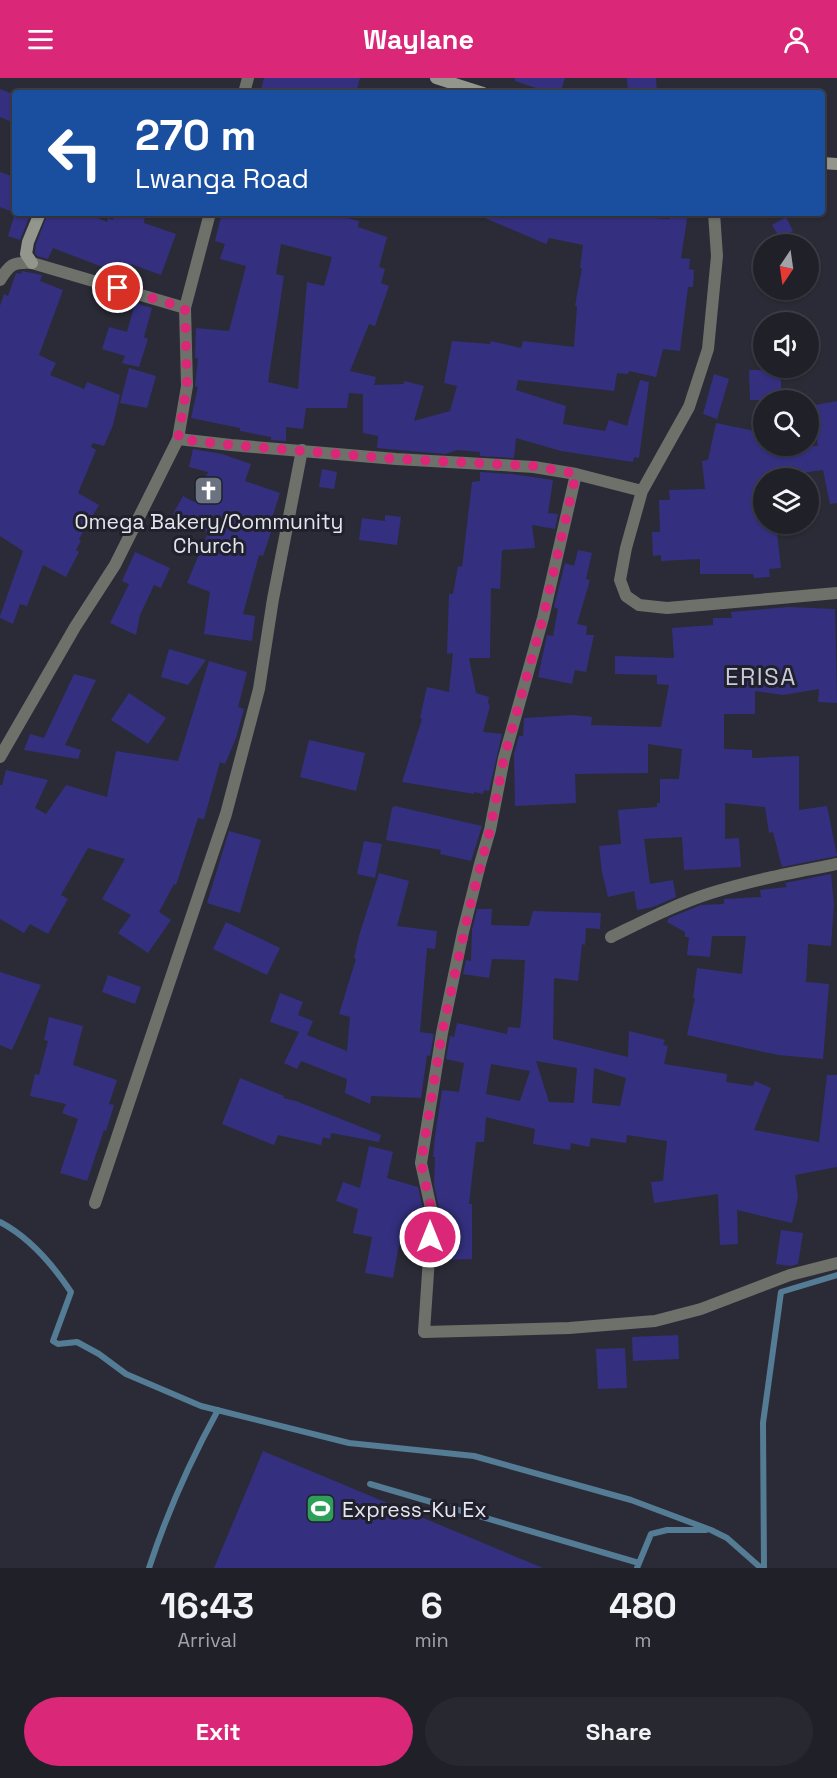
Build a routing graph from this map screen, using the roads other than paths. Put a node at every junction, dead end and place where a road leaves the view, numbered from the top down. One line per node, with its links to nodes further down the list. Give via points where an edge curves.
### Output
1 (436, 78): 2 (street)
2 (474, 90)
3 (39, 216): 6 (street, via 26,254)
4 (209, 216): 8 (street)
5 (714, 216): 12 (street, via 717,256 708,349 688,407)
6 (32, 263): 7 (street, via 18,262 8,267); 8 (street)
7 (0, 280)
8 (185, 308): 9 (street, via 187,386)
9 (178, 439): 10 (street); 14 (street, via 115,565)
10 (302, 450): 11 (street, via 534,466); 17 (street, via 259,689 226,814)
11 (576, 474): 12 (street); 18 (street, via 543,618 504,758 442,1033 421,1163 432,1213 424,1332 569,1329 655,1322 790,1275)
12 (642, 491): 13 (street, via 620,580 626,596 639,605 667,608)
13 (837, 593)
14 (0, 757)
15 (837, 864): 16 (street, via 711,893)
16 (611, 938)
17 (95, 1203)
18 (837, 1263)

